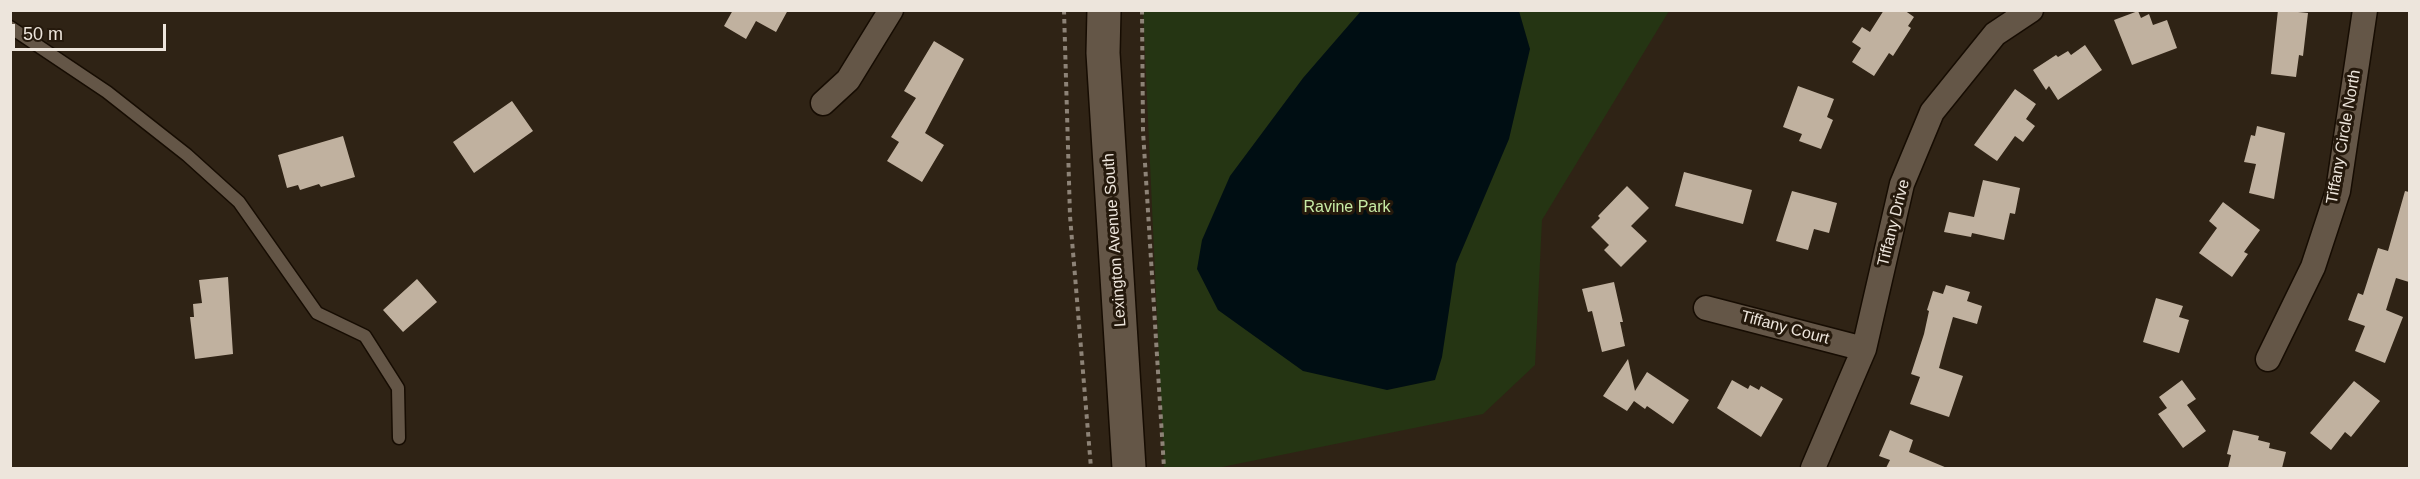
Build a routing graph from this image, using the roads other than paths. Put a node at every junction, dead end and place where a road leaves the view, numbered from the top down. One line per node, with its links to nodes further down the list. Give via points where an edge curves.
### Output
1 (891, 10): 6 (street, via 848,80)
2 (1104, 10): 11 (street, Lexington Avenue South, via 1103,53)
3 (2031, 10): 8 (street, Tiffany Drive, via 1995,34 1932,112 1902,184)
4 (2364, 10): 9 (street, Tiffany Circle North, via 2338,191 2313,267)
5 (10, 27): 10 (lane, via 107,92 239,202 317,313 365,336 398,388)
6 (823, 103)
7 (1706, 308): 8 (street, Tiffany Court)
8 (1864, 349): 12 (street, Tiffany Drive)
9 (2268, 359)
10 (399, 438)
11 (1129, 468)
12 (1813, 468)

